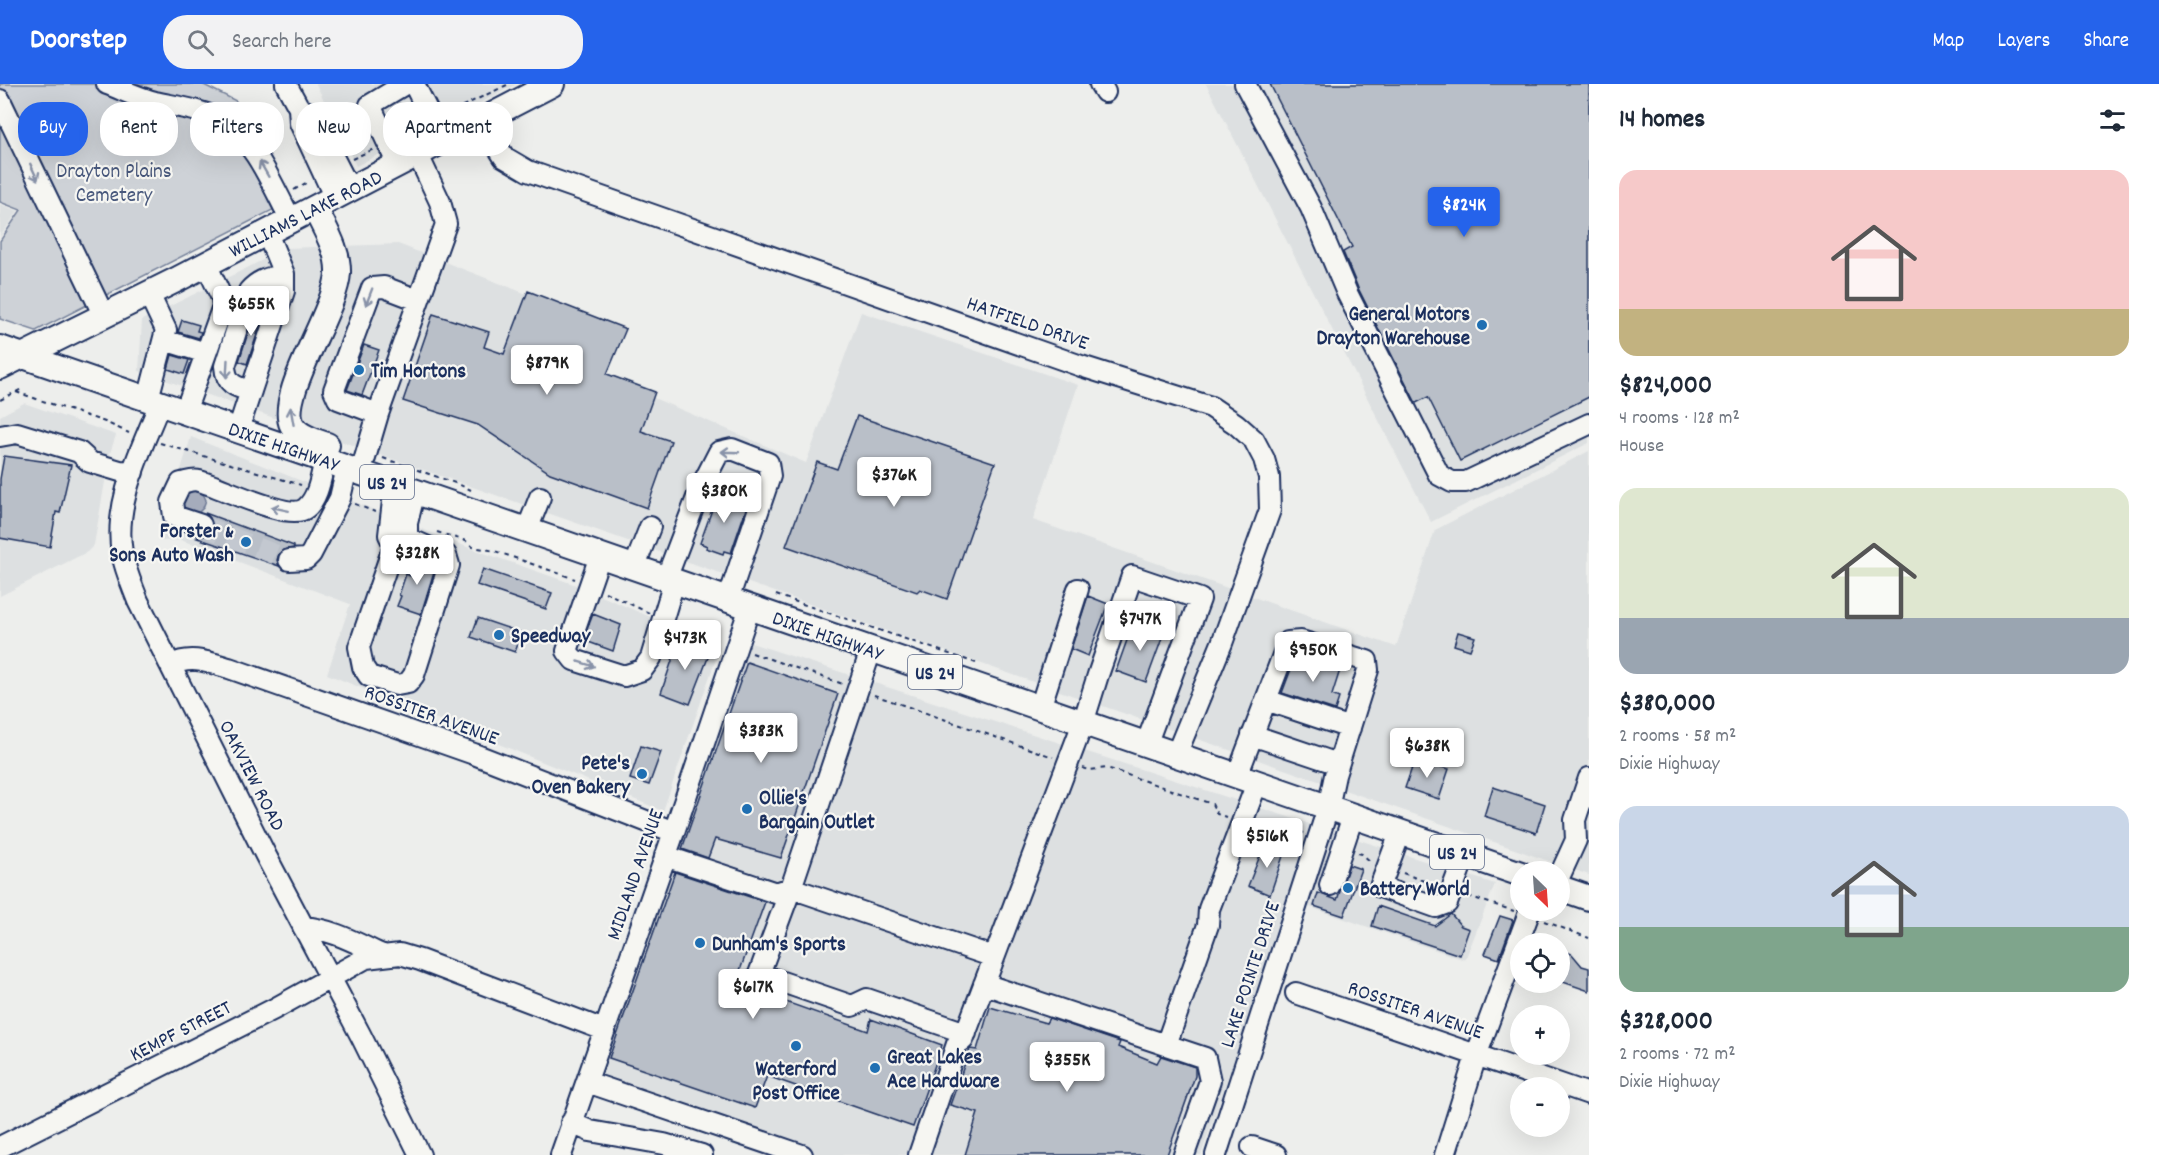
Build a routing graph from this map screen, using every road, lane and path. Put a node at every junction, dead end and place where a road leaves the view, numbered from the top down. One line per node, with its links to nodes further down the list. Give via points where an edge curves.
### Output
1 (107, 84): 14 (street, one-way to 1, via 257,158 225,122)
2 (286, 84): 13 (street, via 299,108 311,114)
3 (405, 84): 12 (street, via 370,105)
4 (414, 84): 8 (street)
5 (552, 84): 9 (main road, WILLIAMS LAKE ROAD)
6 (1245, 84): 33 (street, via 1311,208 1347,293 1438,475 1452,482 1466,482)
7 (0, 100): 20 (street, one-way to 20)
8 (423, 102)
9 (513, 105)
10 (416, 156): 12 (main road, WILLIAMS LAKE ROAD)
11 (503, 156): 64 (street, HATFIELD DRIVE, via 528,171 1070,362 1211,407 1254,440 1269,477 1270,510 1222,644)
12 (408, 160): 13 (main road, WILLIAMS LAKE ROAD); 19 (street, via 440,202 446,224)
13 (333, 199): 14 (main road, WILLIAMS LAKE ROAD); 37 (main road, one-way to 13, via 299,433 289,412 334,294 338,272)
14 (291, 220): 15 (main road, WILLIAMS LAKE ROAD)
15 (267, 233): 16 (main road, WILLIAMS LAKE ROAD); 17 (street)
16 (206, 264): 18 (main road, WILLIAMS LAKE ROAD); 23 (street, via 223,306)
17 (284, 274): 27 (street, via 284,291); 27 (street, one-way to 27, via 265,279 249,291 225,366 226,379 231,384)
18 (149, 294): 20 (main road, WILLIAMS LAKE ROAD); 21 (street, via 166,330)
19 (418, 300): 32 (street); 32 (street, one-way to 32, via 384,287 372,288 334,390 338,399)
20 (104, 316): 24 (main road, WILLIAMS LAKE ROAD)
21 (164, 340): 23 (street); 30 (street, OAKVIEW ROAD)
22 (0, 348): 24 (main road, DIXIE HIGHWAY / US 24)
23 (206, 353): 31 (street)
24 (24, 356): 25 (main road, WILLIAMS LAKE ROAD); 30 (main road, DIXIE HIGHWAY / US 24)
25 (0, 367)
26 (24, 388): 28 (path)
27 (251, 391): 34 (street)
28 (16, 392): 29 (path); 35 (path)
29 (0, 400)
30 (154, 401): 31 (main road, DIXIE HIGHWAY / US 24); 38 (street, OAKVIEW ROAD)
31 (186, 412): 34 (main road, DIXIE HIGHWAY / US 24)
32 (378, 414): 37 (street)
33 (1589, 424)
34 (238, 430): 37 (main road, DIXIE HIGHWAY / US 24)
35 (131, 434)
36 (0, 436): 38 (street, via 17,433 79,452 90,462)
37 (346, 462): 39 (main road, DIXIE HIGHWAY / US 24); 41 (main road, via 465,495); 42 (street, one-way to 42, via 318,490 307,508 298,512 275,508 196,480 181,483 172,502 174,516); 46 (street, via 340,498 311,554 306,559)
38 (134, 471): 56 (street, OAKVIEW ROAD, via 121,519 122,553 138,601)
39 (405, 487): 41 (main road, DIXIE HIGHWAY / US 24); 45 (street, via 407,523)
40 (540, 497): 44 (street)
41 (486, 516): 44 (main road, DIXIE HIGHWAY / US 24)
42 (201, 525)
43 (650, 527): 48 (street)
44 (526, 530): 47 (main road, DIXIE HIGHWAY / US 24)
45 (400, 542): 45 (street, via 446,555 449,565 414,675 408,683 397,685 369,676 363,668 359,647)
46 (289, 560)
47 (597, 568): 48 (main road, DIXIE HIGHWAY / US 24); 49 (street, one-way to 49, via 567,651 574,660 624,676 642,670 651,658)
48 (634, 568): 49 (main road, DIXIE HIGHWAY / US 24)
49 (670, 581): 52 (main road, DIXIE HIGHWAY / US 24); 52 (street, MIDLAND AVENUE, one-way to 49, via 770,476 768,463 732,449 719,452 701,487)
50 (1078, 589): 59 (street)
51 (775, 595): 55 (path)
52 (739, 604): 53 (street, MIDLAND AVENUE); 54 (main road, DIXIE HIGHWAY / US 24)
53 (736, 647): 57 (path); 72 (street, MIDLAND AVENUE)
54 (871, 650): 57 (street); 59 (main road, DIXIE HIGHWAY / US 24)
55 (976, 663)
56 (171, 665): 72 (street, ROSSITER AVENUE, via 181,660 200,660 228,668 474,754); 90 (street, OAKVIEW ROAD)
57 (858, 690): 65 (path); 83 (street)
58 (1266, 700): 61 (street); 61 (street, LAKE POINTE DRIVE, via 1288,642 1301,641 1367,662); 62 (street)
59 (1040, 708): 60 (main road, DIXIE HIGHWAY / US 24)
60 (1083, 723): 63 (main road, DIXIE HIGHWAY / US 24); 63 (street, via 1132,576 1189,595 1200,599); 65 (street)
61 (1350, 728): 66 (street, LAKE POINTE DRIVE)
62 (1252, 735): 66 (street); 68 (street)
63 (1146, 745): 64 (main road, DIXIE HIGHWAY / US 24)
64 (1176, 755): 68 (main road, DIXIE HIGHWAY / US 24)
65 (1068, 762): 71 (path, via 1089,770 1107,768 1212,804 1217,814); 93 (street)
66 (1338, 764): 69 (street, LAKE POINTE DRIVE)
67 (1589, 778): 75 (street, via 1575,820)
68 (1247, 780): 69 (main road, DIXIE HIGHWAY / US 24); 71 (street)
69 (1328, 808): 70 (main road, DIXIE HIGHWAY / US 24); 74 (street, LAKE POINTE DRIVE)
70 (1353, 816): 73 (main road, DIXIE HIGHWAY / US 24); 76 (street)
71 (1243, 821): 74 (path); 99 (street, via 1209,909 1208,925)
72 (674, 832): 78 (street, MIDLAND AVENUE)
73 (1400, 833): 77 (main road, DIXIE HIGHWAY / US 24); 80 (street)
74 (1319, 838): 113 (street, LAKE POINTE DRIVE)
75 (1582, 840): 79 (street)
76 (1343, 848): 80 (path); 82 (street)
77 (1465, 855): 81 (main road, DIXIE HIGHWAY / US 24); 84 (street)
78 (665, 856): 83 (street, via 777,893); 97 (street, MIDLAND AVENUE)
79 (1569, 861)
80 (1387, 868): 84 (path); 84 (street, via 1380,887 1436,906 1447,903)
81 (1510, 870)
82 (1330, 885)
83 (791, 888): 93 (street); 98 (street, via 759,974 852,1006 867,999)
84 (1452, 890): 87 (path)
85 (1570, 891): 86 (main road)
86 (1589, 898)
87 (1510, 909)
88 (1528, 921): 100 (street)
89 (1545, 921): 91 (path)
90 (303, 927): 92 (street, KEMPF STREET, via 338,934); 94 (street, OAKVIEW ROAD)
91 (1589, 938)
92 (382, 955): 94 (street, KEMPF STREET, via 366,958); 97 (street, KEMPF STREET, via 400,954 420,960)
93 (994, 957): 95 (street)
94 (330, 979): 105 (street, KEMPF STREET); 107 (street, OAKVIEW ROAD)
95 (984, 984): 98 (street); 99 (street)
96 (1296, 993): 100 (street, ROSSITER AVENUE)
97 (604, 1030): 101 (street, MIDLAND AVENUE)
98 (966, 1033): 111 (street, via 957,1044)
99 (1166, 1045): 112 (street, via 1205,1058 1210,1081)
100 (1476, 1056): 102 (street, ROSSITER AVENUE); 115 (street)
101 (587, 1082): 103 (street, MIDLAND AVENUE); 110 (street)
102 (1589, 1094)
103 (571, 1124): 104 (street); 108 (street, MIDLAND AVENUE)
104 (620, 1146): 109 (street, via 664,1144)
105 (0, 1147)
106 (1252, 1147): 114 (street)
107 (420, 1155)
108 (561, 1155)
109 (702, 1155)
110 (802, 1155)
111 (919, 1155)
112 (1184, 1155)
113 (1216, 1155)
114 (1276, 1155)
115 (1445, 1155)

